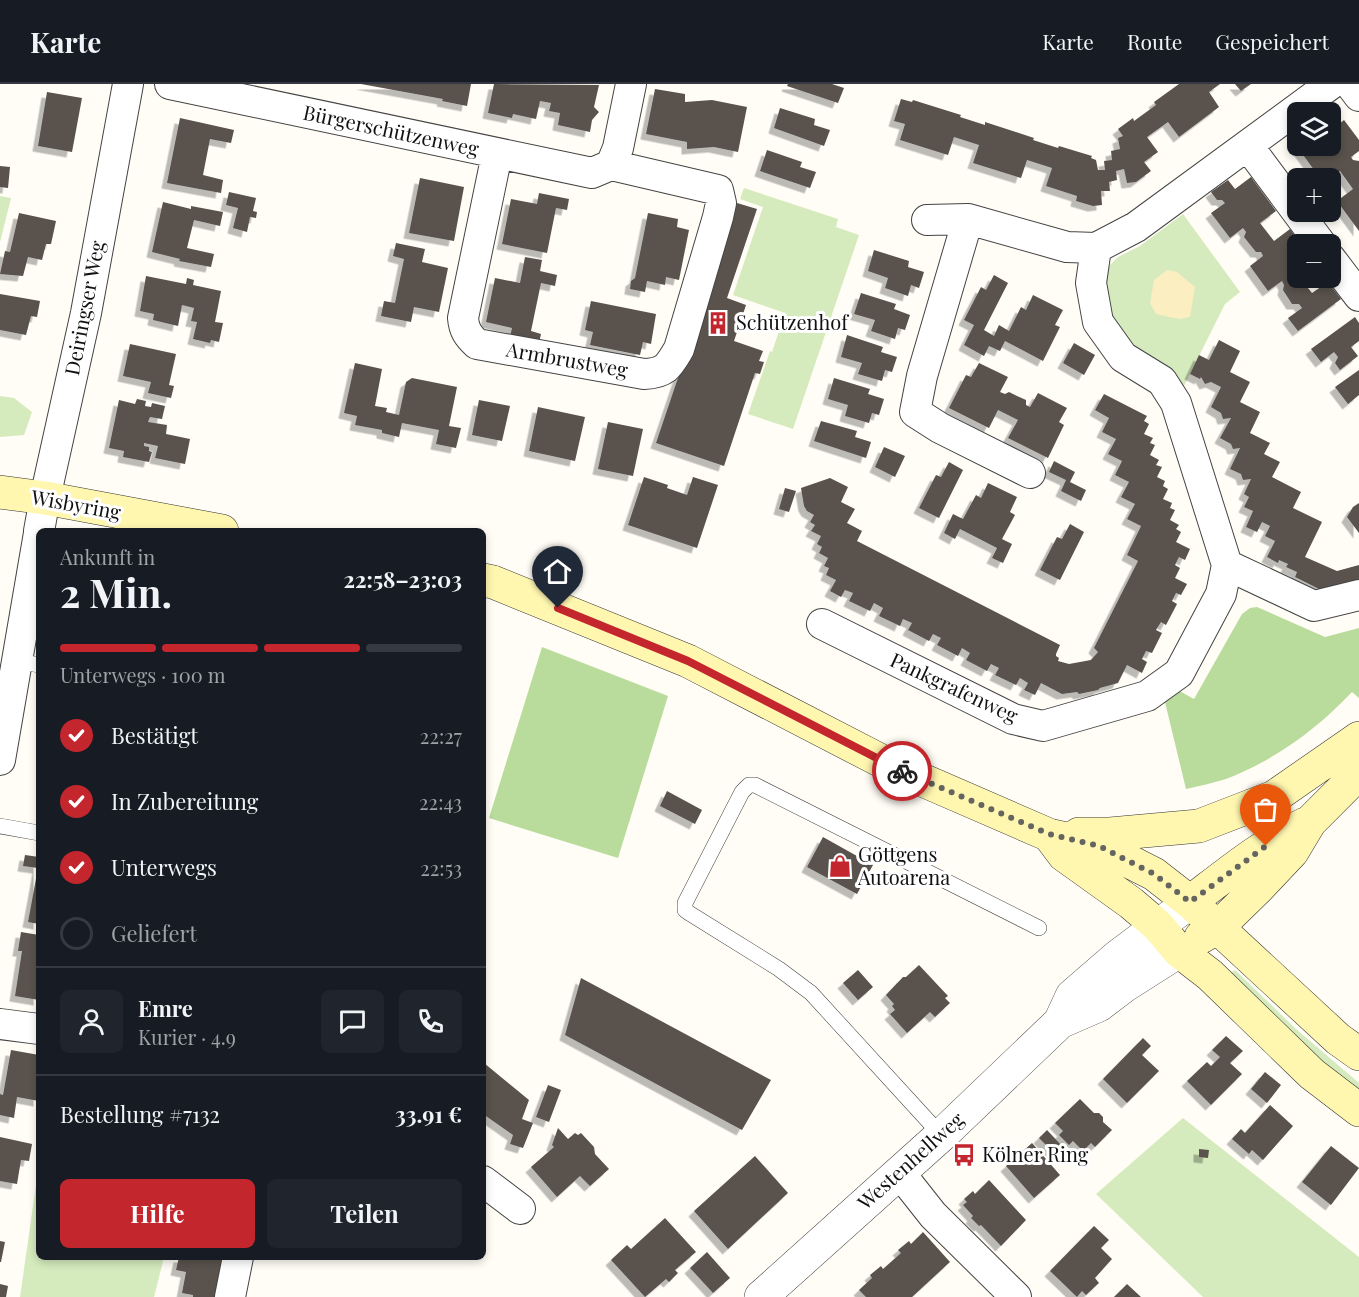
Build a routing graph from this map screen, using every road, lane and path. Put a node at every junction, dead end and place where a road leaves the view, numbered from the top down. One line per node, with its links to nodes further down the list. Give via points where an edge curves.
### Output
1 (128, 84): 19 (street, Deiringser Weg, via 86,313)
2 (170, 84): 8 (street, Bürgerschützenweg)
3 (631, 84): 9 (street)
4 (1332, 84): 7 (street)
5 (1350, 84): 6 (street)
6 (1359, 96)
7 (1248, 146): 13 (street); 14 (street, via 1136,227)
8 (496, 153): 9 (street, Bürgerschützenweg, via 592,173); 10 (street, Armbrustweg, via 463,318 470,338 477,344 644,374 668,368 679,349 718,217)
9 (611, 165): 10 (street, Bürgerschützenweg)
10 (718, 190)
11 (968, 219): 12 (street); 14 (street, via 1067,248); 17 (street, via 915,412)
12 (927, 220)
13 (1314, 234)
14 (1096, 248): 22 (street, Pankgrafenweg, via 1091,283 1098,322 1123,357 1162,381 1176,403)
15 (1341, 272): 16 (street)
16 (1359, 296)
17 (1030, 473)
18 (0, 492): 19 (main road, Wisbyring)
19 (45, 498): 20 (street, Deiringser Weg); 21 (main road, Wisbyring)
20 (40, 528)
21 (206, 528)
22 (1227, 565): 25 (street, via 1314,606); 26 (street, Pankgrafenweg, via 1221,594 1179,673 1147,696 1043,726 1013,719)
23 (36, 568): 27 (street, Deiringser Weg)
24 (486, 581): 35 (main road, via 688,661 897,769)
25 (1359, 594)
26 (822, 624)
27 (28, 663): 28 (street, Deiringser Weg)
28 (3, 726): 30 (street, Deiringser Weg)
29 (1359, 738): 35 (main road, via 1274,797 1199,826 1110,834)
30 (0, 760)
31 (1359, 773): 32 (main road, Westenhellweg)
32 (1310, 822): 36 (main road, Westenhellweg, via 1282,835); 37 (main road, Westenhellweg, via 1292,852)
33 (0, 826): 34 (lane)
34 (36, 832)
35 (1049, 834): 36 (main road, via 1099,846 1154,874); 39 (main road, via 1064,855 1131,903)
36 (1190, 902): 37 (main road); 39 (street, Westenhellweg)
37 (1218, 927): 39 (main road, Westenhellweg); 42 (main road)
38 (1039, 928): 44 (lane, via 755,785 742,792 685,903 689,913 811,993)
39 (1168, 938): 43 (main road, via 1312,1074); 44 (street, Westenhellweg, via 1124,986 1099,1005 1060,1022)
40 (0, 1024): 41 (street)
41 (36, 1029)
42 (1359, 1054)
43 (1359, 1110)
44 (941, 1135): 45 (street, Westenhellweg)
45 (899, 1172): 50 (street, Westenhellweg); 51 (street, via 933,1215)
46 (486, 1183): 47 (street)
47 (520, 1209)
48 (237, 1260): 49 (street)
49 (230, 1297)
50 (760, 1297)
51 (1016, 1297)

